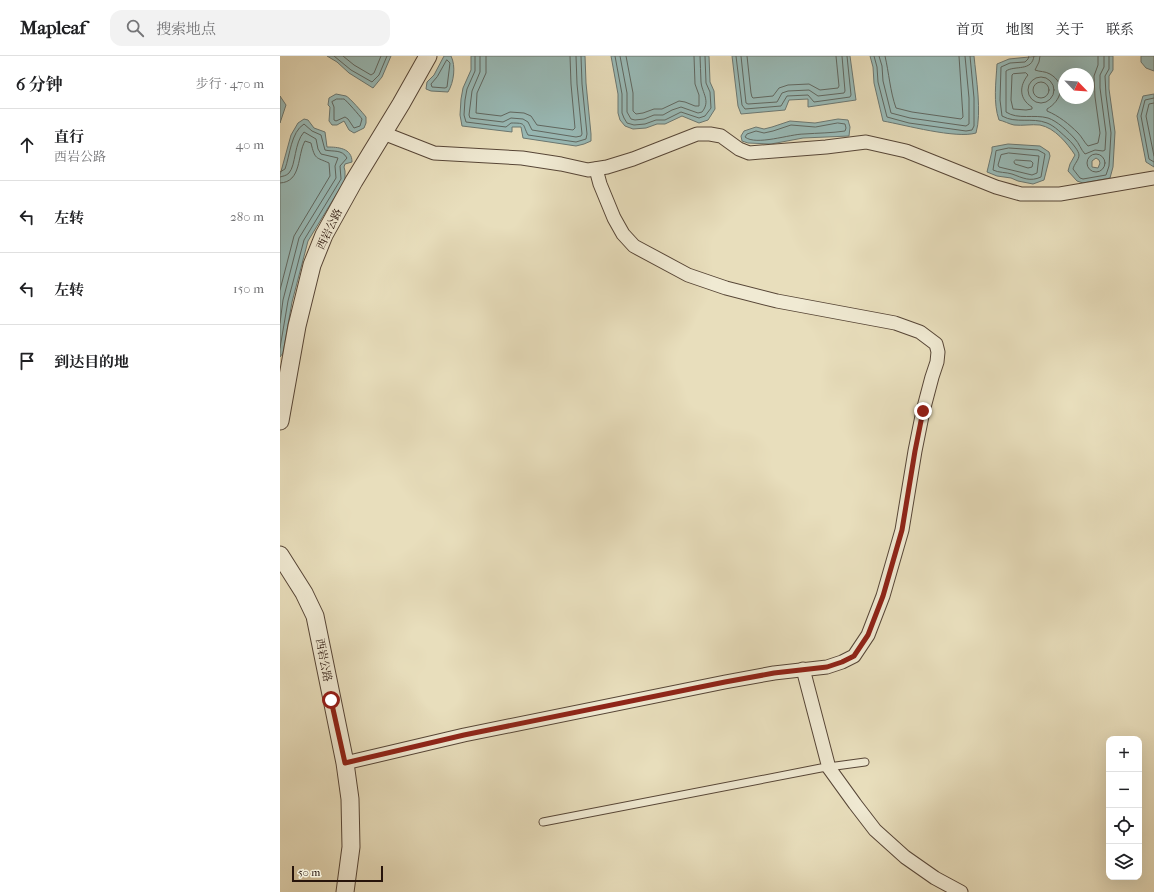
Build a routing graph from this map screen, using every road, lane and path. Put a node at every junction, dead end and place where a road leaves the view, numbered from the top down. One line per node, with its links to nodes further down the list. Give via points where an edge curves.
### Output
1 (428, 56): 2 (street, 西岩公路)
2 (383, 134): 3 (street, via 434,153 522,158 588,170); 5 (street, 西岩公路, via 328,228 312,265 297,326)
3 (596, 169): 4 (street, via 633,159 697,134 710,134 721,136 749,153 866,142 906,151 996,187 1021,194 1060,194); 7 (street, via 614,218 623,234 634,246 688,275 777,301 895,323 920,332 936,344 937,362 923,411 902,530 883,596 868,635 854,656 827,667)
4 (1154, 178)
5 (280, 421)
6 (280, 555): 9 (street, 西岩公路, via 315,616)
7 (803, 669): 9 (street, via 464,735); 10 (street)
8 (865, 762): 10 (lane)
9 (345, 763): 12 (street, 西岩公路, via 350,799 351,848)
10 (829, 768): 11 (lane); 13 (street, via 875,830 905,857)
11 (543, 822)
12 (345, 892)
13 (961, 892)

